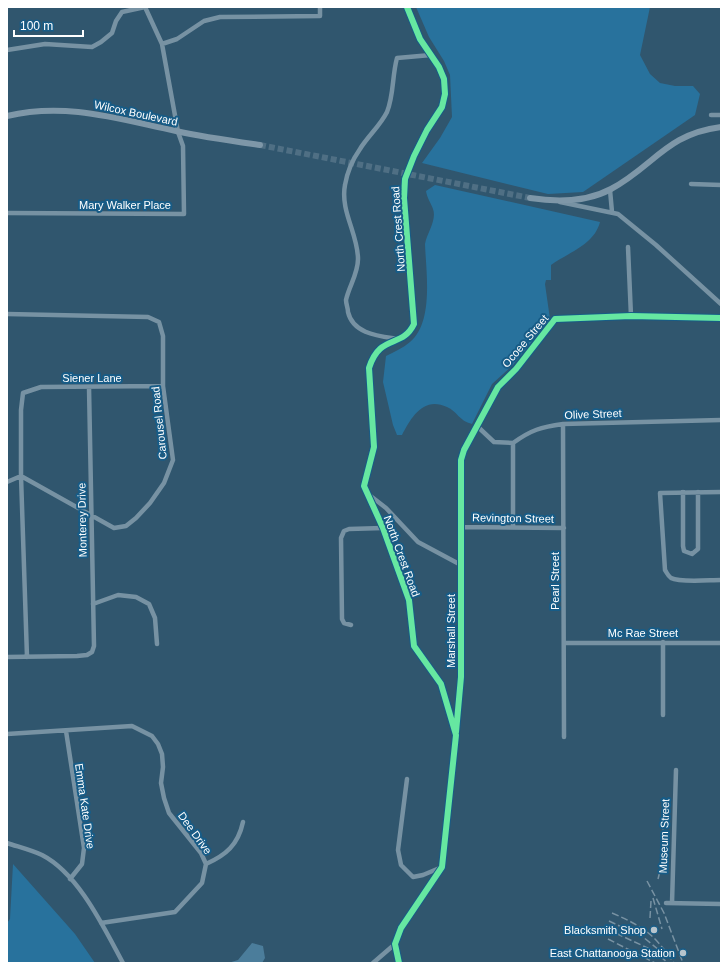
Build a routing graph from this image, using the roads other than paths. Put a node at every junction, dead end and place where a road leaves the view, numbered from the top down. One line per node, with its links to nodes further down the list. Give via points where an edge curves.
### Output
1 (145, 7): 4 (street); 5 (street)
2 (320, 7): 5 (street, via 320,16 220,17 204,21 176,39)
3 (407, 7): 7 (street, North Crest Road, via 420,39)
4 (122, 9): 6 (street, via 112,33 92,47 45,44)
5 (162, 44): 12 (street)
6 (7, 50)
7 (431, 55): 26 (street, North Crest Road, via 444,79 445,94 442,107 427,130 405,179 404,198 414,324 410,332); 26 (street, via 397,58 387,111 360,149 344,186 345,210 358,254 358,268 346,301 350,317 356,327 366,332)
8 (711, 115): 9 (street)
9 (721, 115)
10 (7, 116): 12 (main road, Wilcox Boulevard, via 40,111 78,110)
11 (721, 127): 16 (main road, via 689,134 665,148)
12 (178, 132): 13 (main road, Wilcox Boulevard); 20 (street, Mary Walker Place, via 183,146 184,214)
13 (260, 145)
14 (691, 184): 15 (street)
15 (721, 185)
16 (610, 190): 18 (main road, via 597,195); 19 (street)
17 (530, 198): 18 (main road)
18 (556, 202): 19 (street)
19 (612, 212): 22 (street, via 656,245)
20 (7, 213)
21 (628, 248): 24 (street)
22 (721, 304)
23 (7, 314): 27 (street, Carousel Road, via 148,317 159,322 163,336)
24 (631, 316): 25 (street, Ocoee Street); 31 (street, Ocoee Street, via 555,319 516,369 498,386)
25 (721, 318)
26 (398, 339): 38 (street, North Crest Road, via 378,349 369,368 374,447 365,479)
27 (163, 386): 28 (street, Siener Lane); 39 (street, Carousel Road, via 173,460 164,483 150,503 126,526 114,528)
28 (89, 387): 33 (street, Siener Lane, via 41,387 23,393); 39 (street, Monterey Drive)
29 (721, 420): 30 (street, Olive Street)
30 (564, 424): 32 (street, Olive Street, via 530,431); 43 (street, Pearl Street)
31 (477, 426): 32 (street, via 494,442); 40 (street, Ocoee Street, via 461,460)
32 (513, 443): 41 (street)
33 (21, 476): 34 (street); 39 (street, Carousel Road); 53 (street)
34 (7, 482)
35 (682, 492): 36 (street); 36 (street, via 683,546 684,551 692,554 698,549); 45 (street, via 660,493 665,570 672,579)
36 (698, 492): 37 (street)
37 (721, 492)
38 (366, 493): 42 (street, North Crest Road); 44 (street, via 386,508 418,542)
39 (91, 517): 46 (street, Monterey Drive)
40 (462, 527): 41 (street, Revington Street); 44 (street, Marshall Street)
41 (513, 527): 43 (street, Revington Street)
42 (383, 528): 47 (street, via 349,529 344,531 341,538 342,619 347,625); 57 (street, North Crest Road, via 408,600 414,646 441,684)
43 (564, 528): 50 (street, Pearl Street)
44 (461, 565): 57 (street, Marshall Street, via 461,677)
45 (721, 580)
46 (93, 604): 51 (street, via 118,596 136,597 149,604 156,618); 53 (street, Monterey Drive, via 92,652 77,656)
47 (351, 625)
48 (663, 642): 49 (street, Mc Rae Street); 50 (street, Mc Rae Street); 54 (street)
49 (721, 642)
50 (564, 643): 58 (street, Pearl Street)
51 (157, 644)
52 (7, 657): 53 (street)
53 (27, 657)
54 (662, 715)
55 (66, 731): 56 (street, Dee Drive); 63 (street, Dee Drive, via 132,726 152,736 162,754 161,783 169,813 201,853); 65 (street, Emma Kate Drive, via 84,848 82,864)
56 (7, 734)
57 (456, 735): 64 (street, North Crest Road)
58 (564, 737)
59 (676, 770): 67 (street, Museum Street)
60 (407, 779): 64 (street, via 398,850 401,865 413,876 423,875)
61 (243, 822): 63 (street, via 240,835 229,850)
62 (7, 843): 65 (street, via 42,855)
63 (206, 864): 69 (street, Dee Drive, via 202,883 175,912)
64 (442, 867): 70 (street, North Crest Road, via 401,928)
65 (70, 879): 69 (street)
66 (666, 903): 67 (street)
67 (672, 903): 68 (street)
68 (721, 904)
69 (101, 923): 71 (street)
70 (395, 944): 72 (street); 73 (street)
71 (123, 963)
72 (373, 963)
73 (399, 963)

